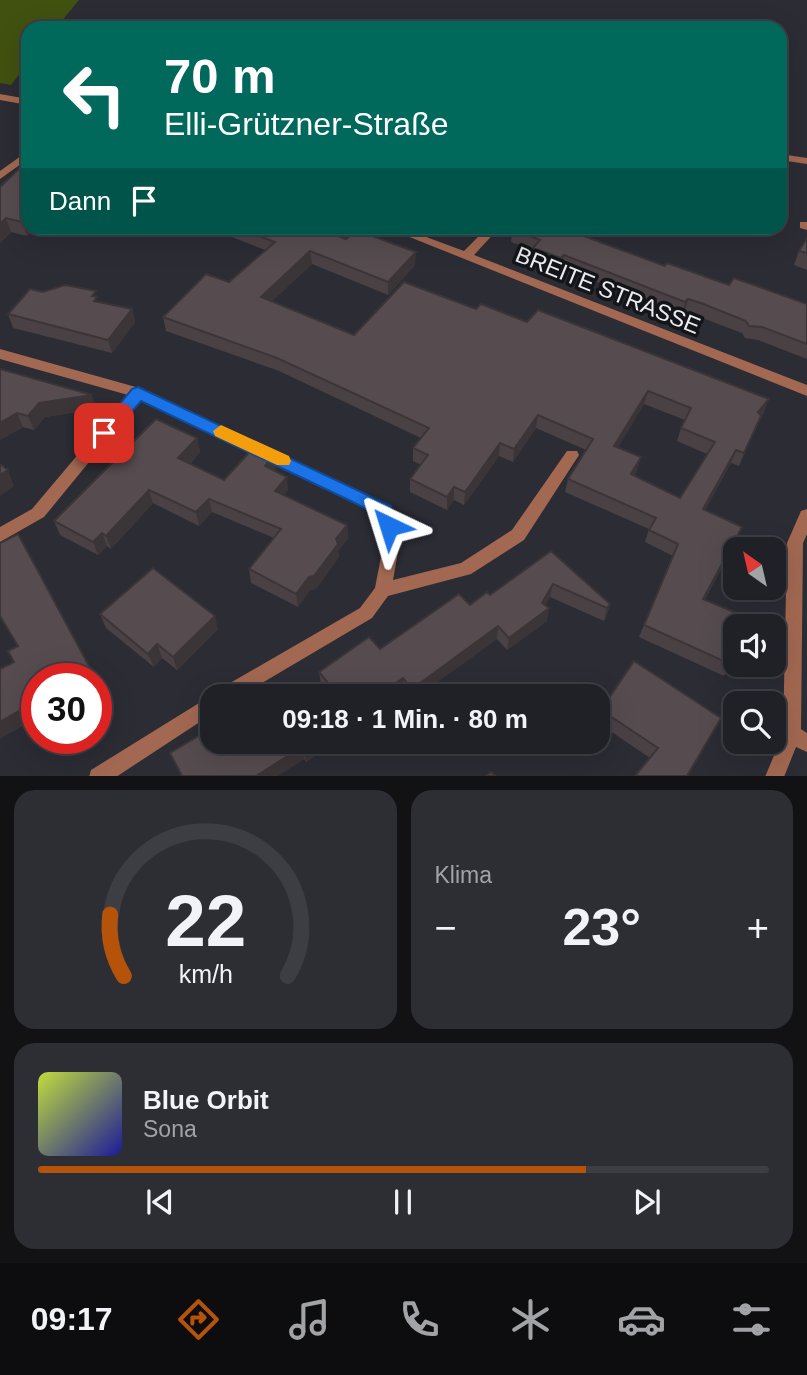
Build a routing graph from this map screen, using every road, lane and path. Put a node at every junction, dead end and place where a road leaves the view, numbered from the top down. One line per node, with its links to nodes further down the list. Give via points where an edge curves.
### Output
1 (0, 97): 2 (street)
2 (21, 101)
3 (787, 158): 5 (street)
4 (21, 160): 6 (street)
5 (807, 161)
6 (0, 176)
7 (411, 235): 9 (street, BREITE STRASSE)
8 (487, 235): 9 (street)
9 (466, 256): 11 (street, BREITE STRASSE)
10 (0, 354): 12 (street)
11 (807, 391)
12 (138, 393): 15 (street, via 38,513); 16 (street, via 385,511 392,541)
13 (572, 455): 16 (street, via 518,535 465,569)
14 (807, 515): 19 (street, via 795,543)
15 (0, 535)
16 (383, 590): 17 (street, via 366,613)
17 (245, 684)
18 (200, 712): 20 (street)
19 (799, 738): 21 (street)
20 (98, 776)
21 (774, 776)

